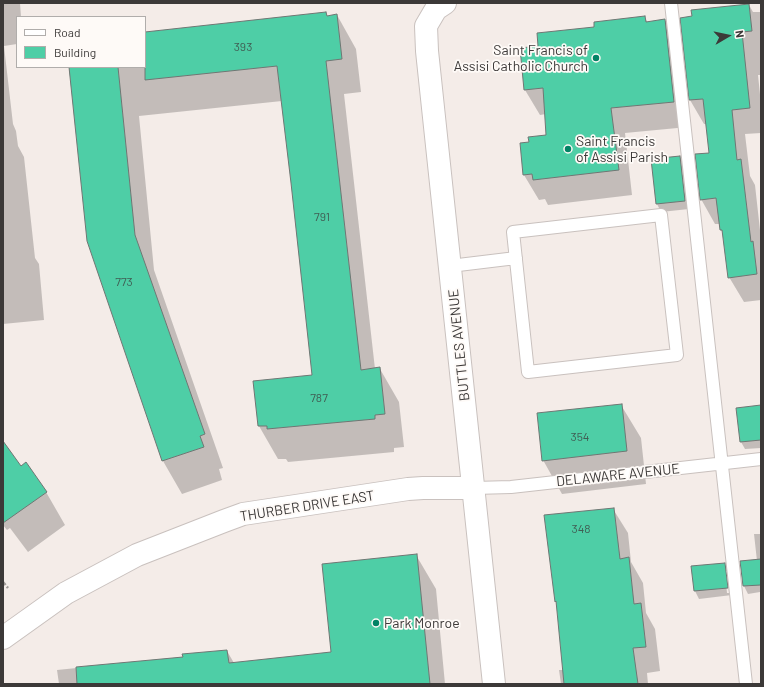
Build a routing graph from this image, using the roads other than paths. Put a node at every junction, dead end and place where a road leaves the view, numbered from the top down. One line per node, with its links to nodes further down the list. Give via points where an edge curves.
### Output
1 (671, 3): 6 (lane)
2 (441, 6): 4 (street, BUTTLES AVENUE, via 426,26)
3 (516, 258): 3 (lane, via 513,232 661,216 677,355 528,372); 4 (lane)
4 (450, 266): 7 (street, BUTTLES AVENUE)
5 (761, 459): 6 (lane, DELAWARE AVENUE)
6 (721, 464): 7 (lane, DELAWARE AVENUE, via 511,487); 10 (lane)
7 (474, 488): 8 (street, THURBER DRIVE EAST, via 422,488 243,514 224,520 137,555 66,593); 9 (street, BUTTLES AVENUE)
8 (3, 638)
9 (494, 684)
10 (746, 684)

